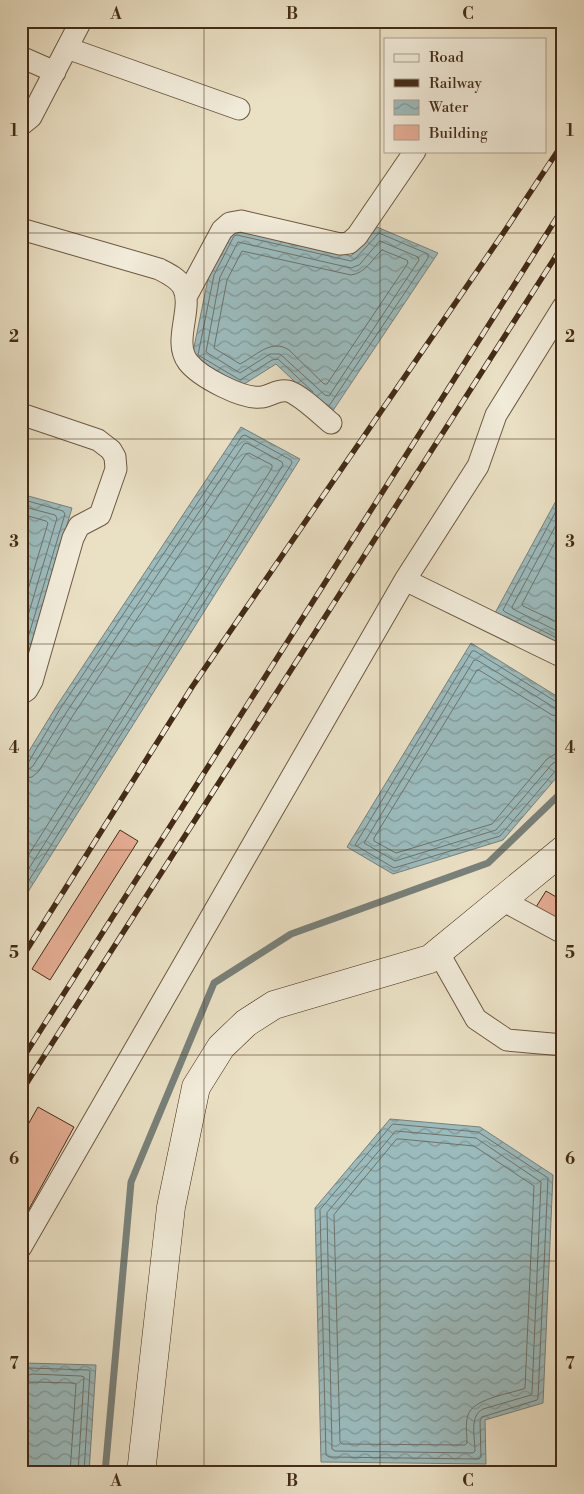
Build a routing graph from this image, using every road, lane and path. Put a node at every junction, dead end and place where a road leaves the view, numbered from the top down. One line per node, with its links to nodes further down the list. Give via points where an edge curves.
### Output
1 (81, 21): 2 (street)
2 (67, 48): 4 (street); 5 (street)
3 (21, 57): 4 (street)
4 (55, 72): 6 (street, via 31,117)
5 (239, 110)
6 (21, 126)
7 (414, 152): 9 (street, via 349,243 340,244 241,221 230,223 222,230)
8 (21, 229): 9 (street, via 159,269 183,286)
9 (186, 298): 12 (street, via 182,347 187,361 198,371 222,387 244,395 262,397 276,391 289,392 304,400)
10 (563, 307): 13 (street, via 496,415 478,466)
11 (21, 414): 15 (street, via 98,440 115,457 116,469 100,515 79,526 73,538 32,681)
12 (331, 424)
13 (405, 580): 14 (street); 21 (street)
14 (563, 657)
15 (21, 694)
16 (563, 850): 17 (street)
17 (502, 900): 18 (street); 19 (street)
18 (563, 933)
19 (438, 952): 20 (street, via 476,1019 507,1040); 22 (street, via 430,958 274,1005 246,1023 221,1047 196,1087 171,1207)
20 (563, 1045)
21 (21, 1247)
22 (141, 1473)

